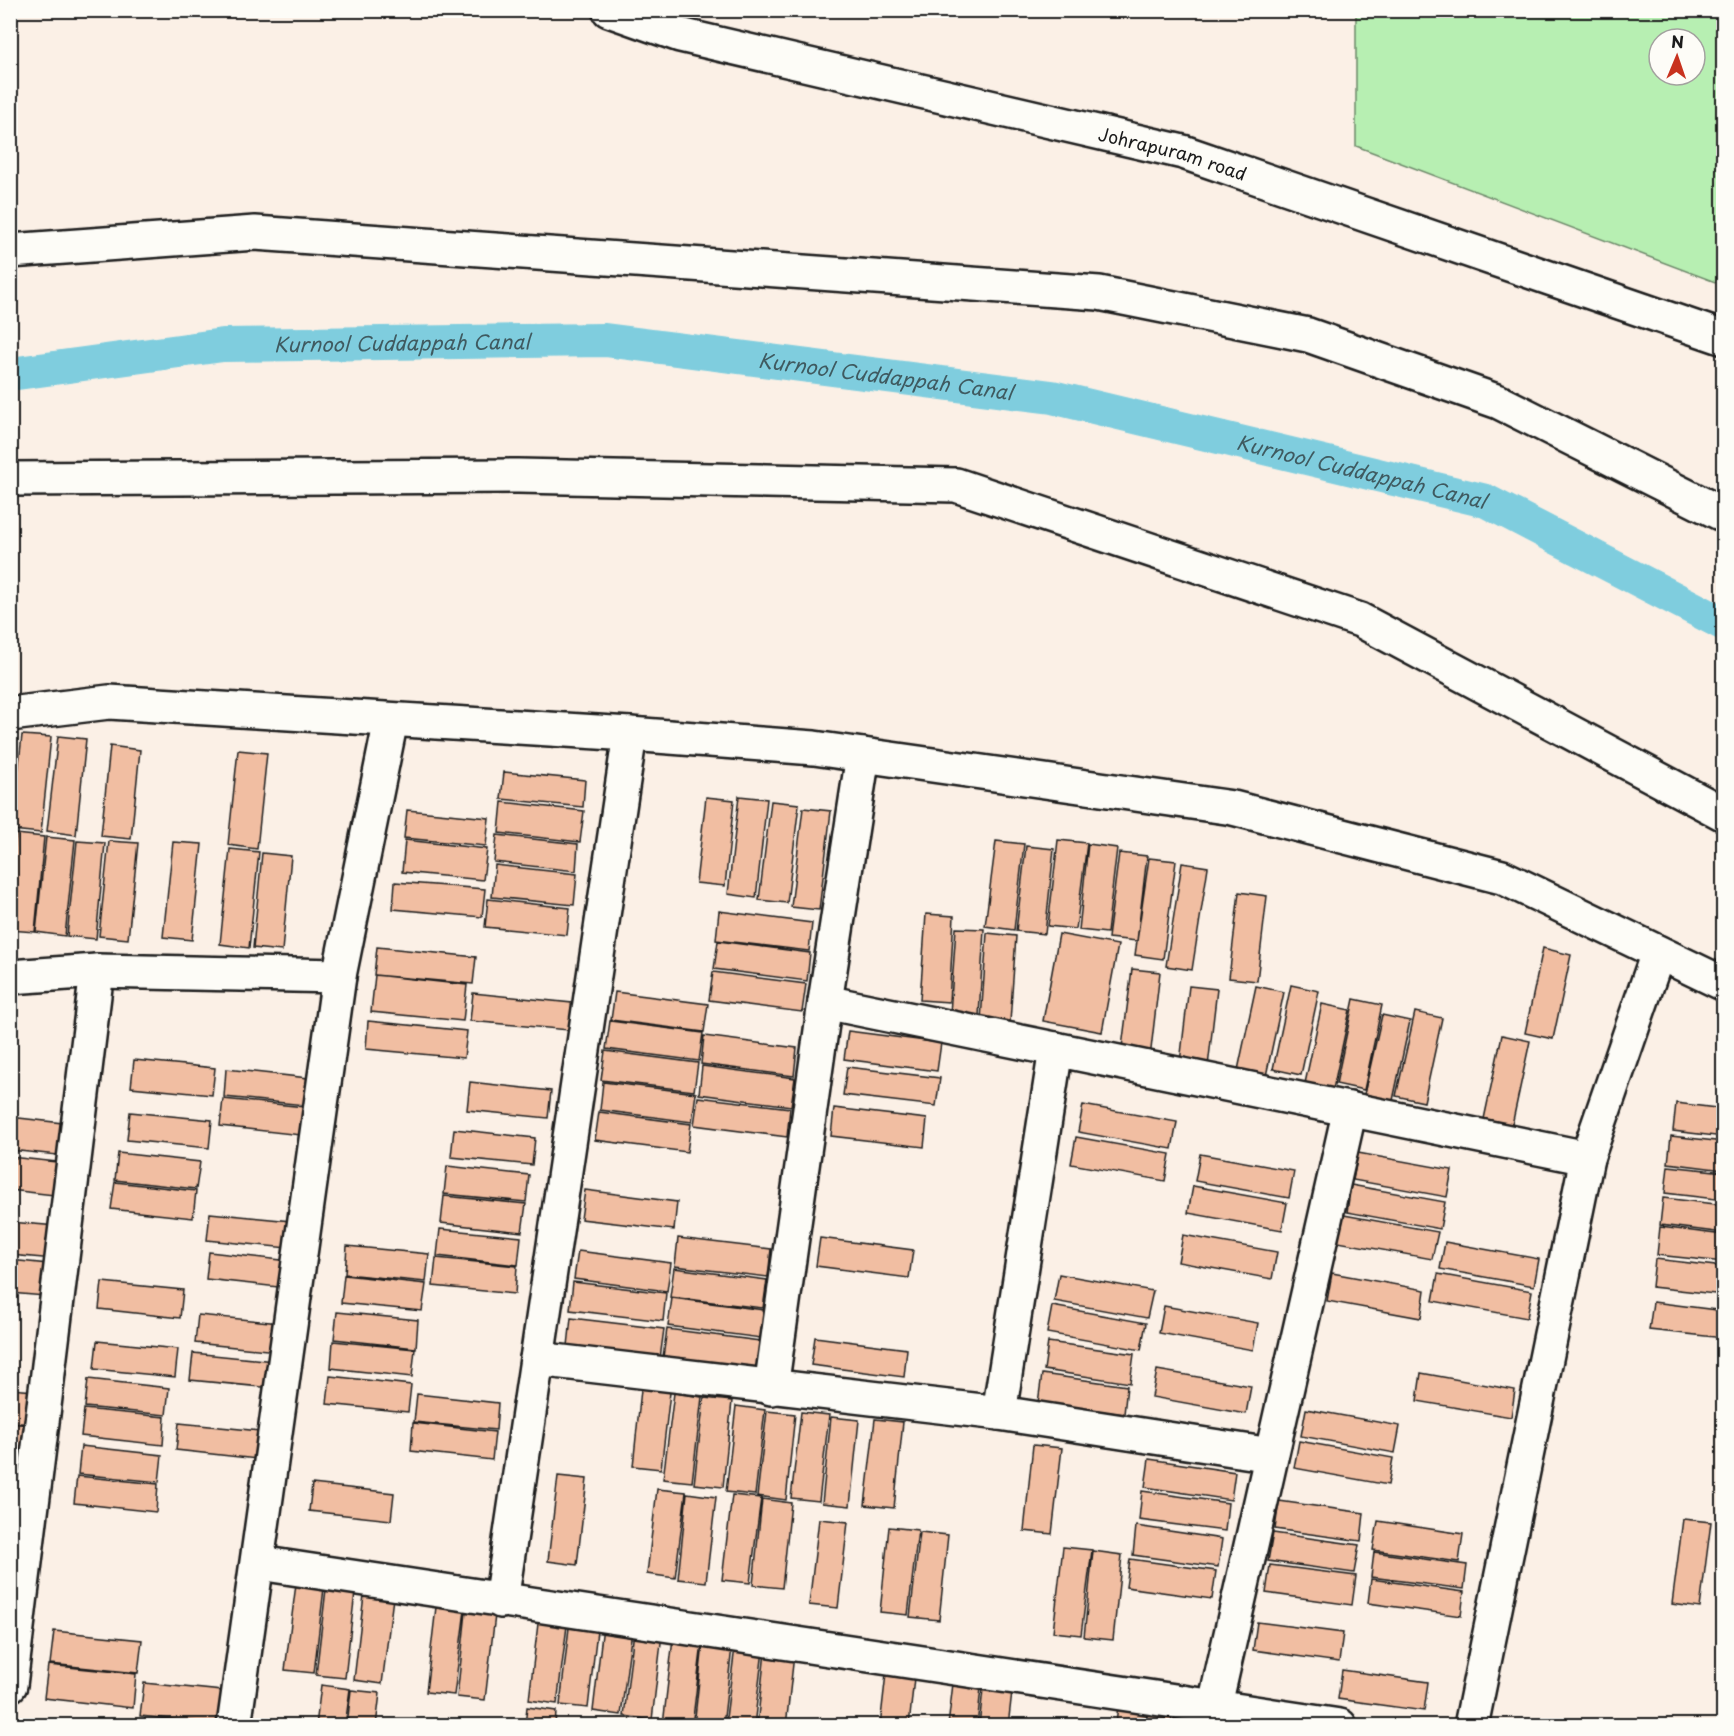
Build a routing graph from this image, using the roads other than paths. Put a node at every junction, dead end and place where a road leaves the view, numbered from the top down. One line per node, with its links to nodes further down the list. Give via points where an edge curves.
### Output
1 (609, 10): 3 (street, Johrapuram road, via 680,35 1183,152)
2 (10, 251): 5 (street, via 255,232 1100,293 1308,335 1499,402)
3 (1724, 338)
4 (10, 479): 10 (street, via 518,476 956,485 1360,620)
5 (1724, 514)
6 (10, 714): 7 (street, via 109,702)
7 (391, 720): 8 (street); 13 (street)
8 (630, 734): 9 (street); 20 (street)
9 (863, 755): 11 (street, via 1233,808 1502,877); 16 (street)
10 (1724, 814)
11 (1658, 953): 15 (street); 19 (street)
12 (97, 970): 13 (street); 14 (street); 24 (street)
13 (339, 976): 25 (street)
14 (10, 977)
15 (1724, 984)
16 (825, 1002): 17 (street); 21 (street)
17 (1056, 1049): 18 (street); 22 (street)
18 (1350, 1109): 19 (street); 23 (street)
19 (1587, 1158): 31 (street)
20 (537, 1359): 21 (street); 26 (street)
21 (771, 1388): 22 (street)
22 (999, 1413): 23 (street)
23 (1272, 1455): 28 (street)
24 (20, 1526): 27 (street)
25 (259, 1563): 26 (street); 29 (street)
26 (501, 1601): 28 (street)
27 (10, 1685)
28 (1214, 1709): 30 (street)
29 (234, 1725)
30 (1340, 1725)
31 (1471, 1725)

